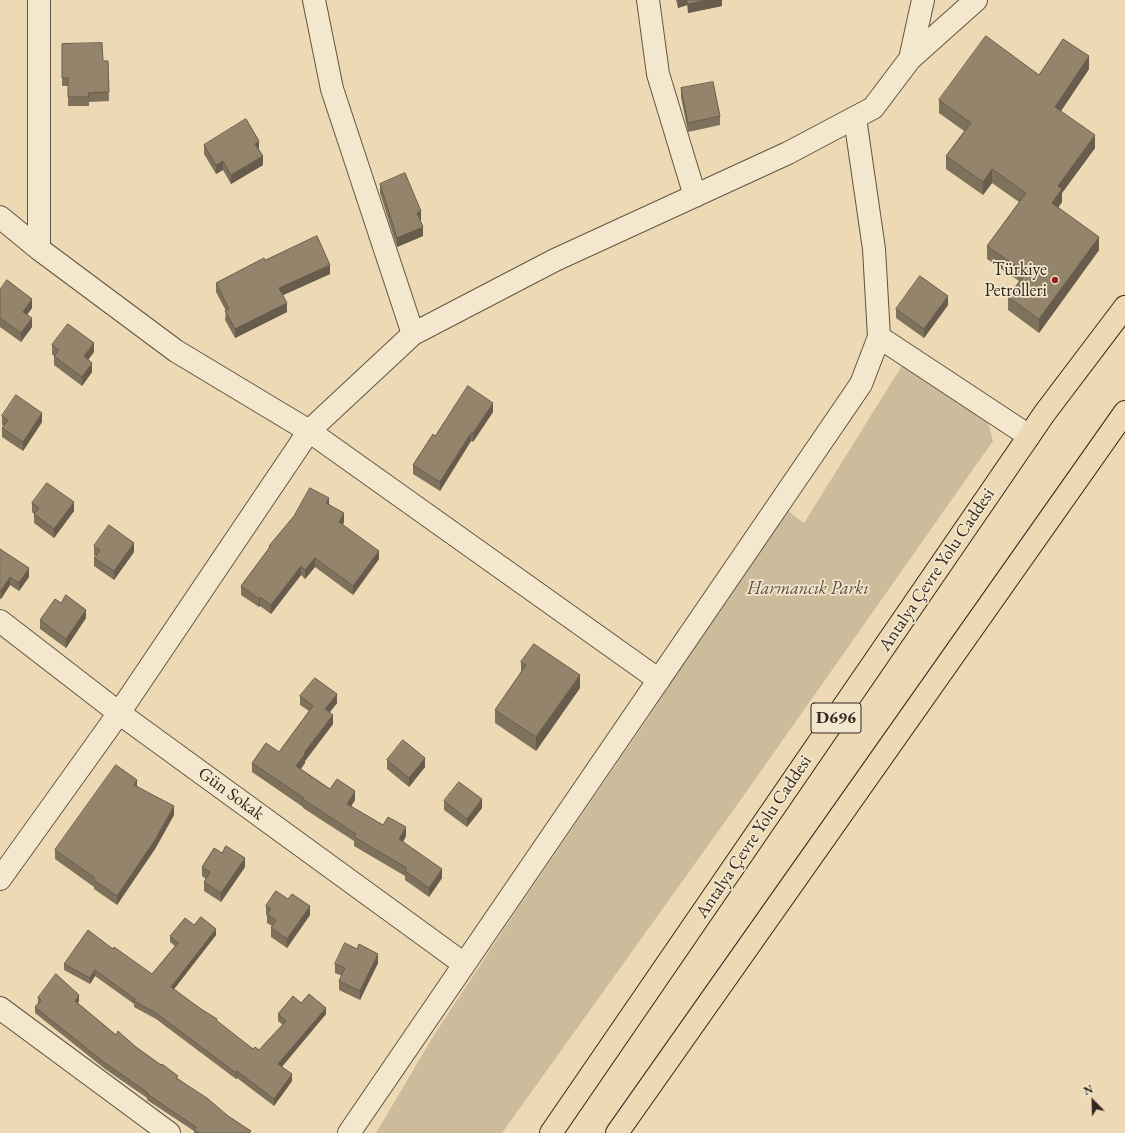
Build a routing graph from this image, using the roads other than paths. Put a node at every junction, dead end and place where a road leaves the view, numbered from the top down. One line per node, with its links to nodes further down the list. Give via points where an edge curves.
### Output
1 (39, 0): 10 (street)
2 (314, 0): 12 (street, via 332,89)
3 (648, 0): 8 (street, via 658,74)
4 (923, 0): 6 (street)
5 (976, 0): 6 (street)
6 (910, 59): 7 (street, via 873,108)
7 (855, 118): 8 (street, via 788,153); 13 (street, via 874,249)
8 (695, 196): 12 (street, via 555,260)
9 (0, 217): 10 (street)
10 (39, 249): 15 (street, via 176,351)
11 (1125, 307): 16 (highway, Antalya Çevre Yolu Caddesi / D696)
12 (413, 334): 15 (street)
13 (879, 337): 16 (street); 18 (street, via 861,384)
14 (1125, 412): 26 (highway)
15 (309, 431): 18 (street); 19 (street)
16 (1029, 436): 25 (highway, Antalya Çevre Yolu Caddesi / D696)
17 (0, 621): 19 (street, Gün Sokak)
18 (659, 680): 21 (street)
19 (119, 713): 20 (street); 21 (street, Gün Sokak)
20 (0, 879)
21 (464, 964): 24 (street)
22 (0, 1008): 23 (street)
23 (168, 1133)
24 (349, 1133)
25 (551, 1133)
26 (617, 1133)

